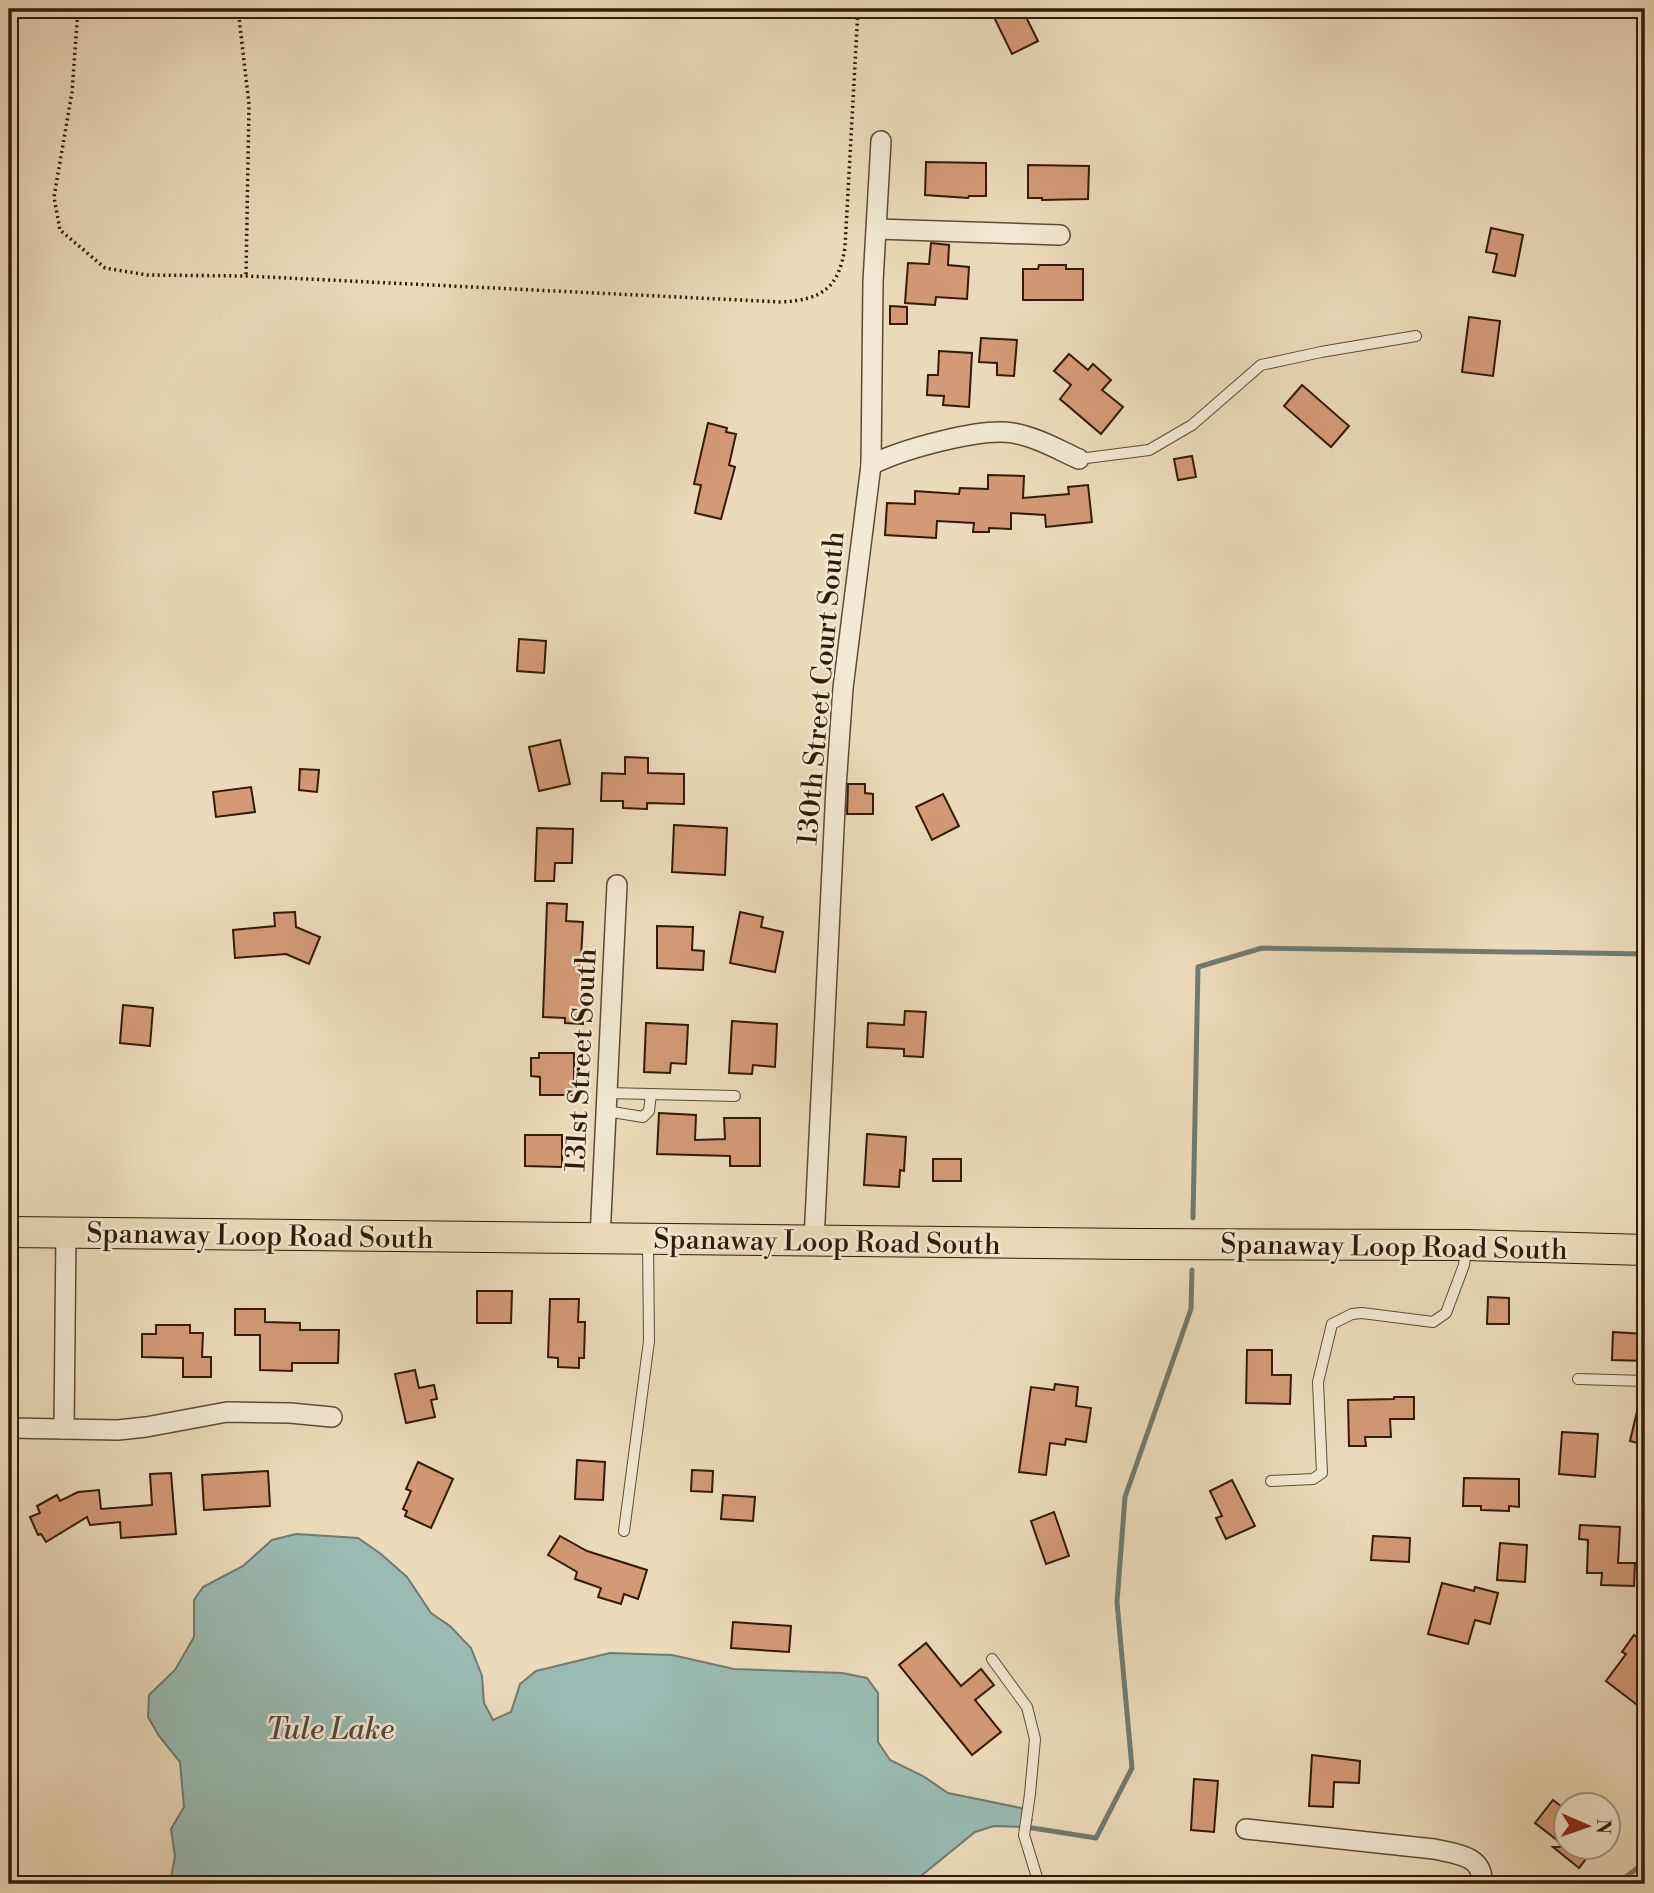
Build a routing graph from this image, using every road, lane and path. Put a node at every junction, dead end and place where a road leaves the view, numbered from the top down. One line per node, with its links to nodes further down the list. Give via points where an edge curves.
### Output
1 (78, 9): 7 (path, via 72,92 54,197 60,230 105,268 147,275)
2 (238, 9): 7 (path, via 249,104)
3 (858, 9): 7 (path, via 842,267 834,282 812,298 781,302)
4 (881, 141): 5 (street, 130th Street Court South)
5 (877, 229): 6 (street); 10 (street, 130th Street Court South)
6 (1060, 235)
7 (246, 276)
8 (1416, 337): 9 (lane, via 1261,365 1192,425 1149,450)
9 (1079, 459): 10 (street, via 1009,432 964,438 889,456)
10 (871, 465): 19 (street, 130th Street Court South, via 837,762)
11 (617, 885): 14 (street, 131st Street South)
12 (650, 1094): 13 (lane); 14 (lane); 14 (lane, via 649,1111 643,1117)
13 (735, 1096)
14 (606, 1102): 17 (street, 131st Street South)
15 (9, 1232): 16 (main road, Spanaway Loop Road South)
16 (66, 1232): 17 (main road, Spanaway Loop Road South); 26 (street)
17 (600, 1238): 18 (main road, Spanaway Loop Road South)
18 (648, 1239): 19 (main road, Spanaway Loop Road South); 28 (lane, via 649,1341)
19 (814, 1241): 20 (main road, Spanaway Loop Road South)
20 (1467, 1245): 21 (main road, Spanaway Loop Road South); 27 (lane, via 1446,1313 1433,1322 1362,1313 1332,1324 1318,1382 1322,1473 1313,1479)
21 (1645, 1250)
22 (1578, 1380): 23 (lane)
23 (1645, 1381)
24 (332, 1417): 26 (street, via 227,1412 118,1430)
25 (9, 1428): 26 (street)
26 (64, 1429)
27 (1270, 1481)
28 (624, 1531)
29 (992, 1659): 31 (lane, via 1027,1707 1035,1739 1024,1835)
30 (1246, 1829): 32 (street, via 1434,1849 1464,1856 1479,1866)
31 (1039, 1884)
32 (1482, 1884)

